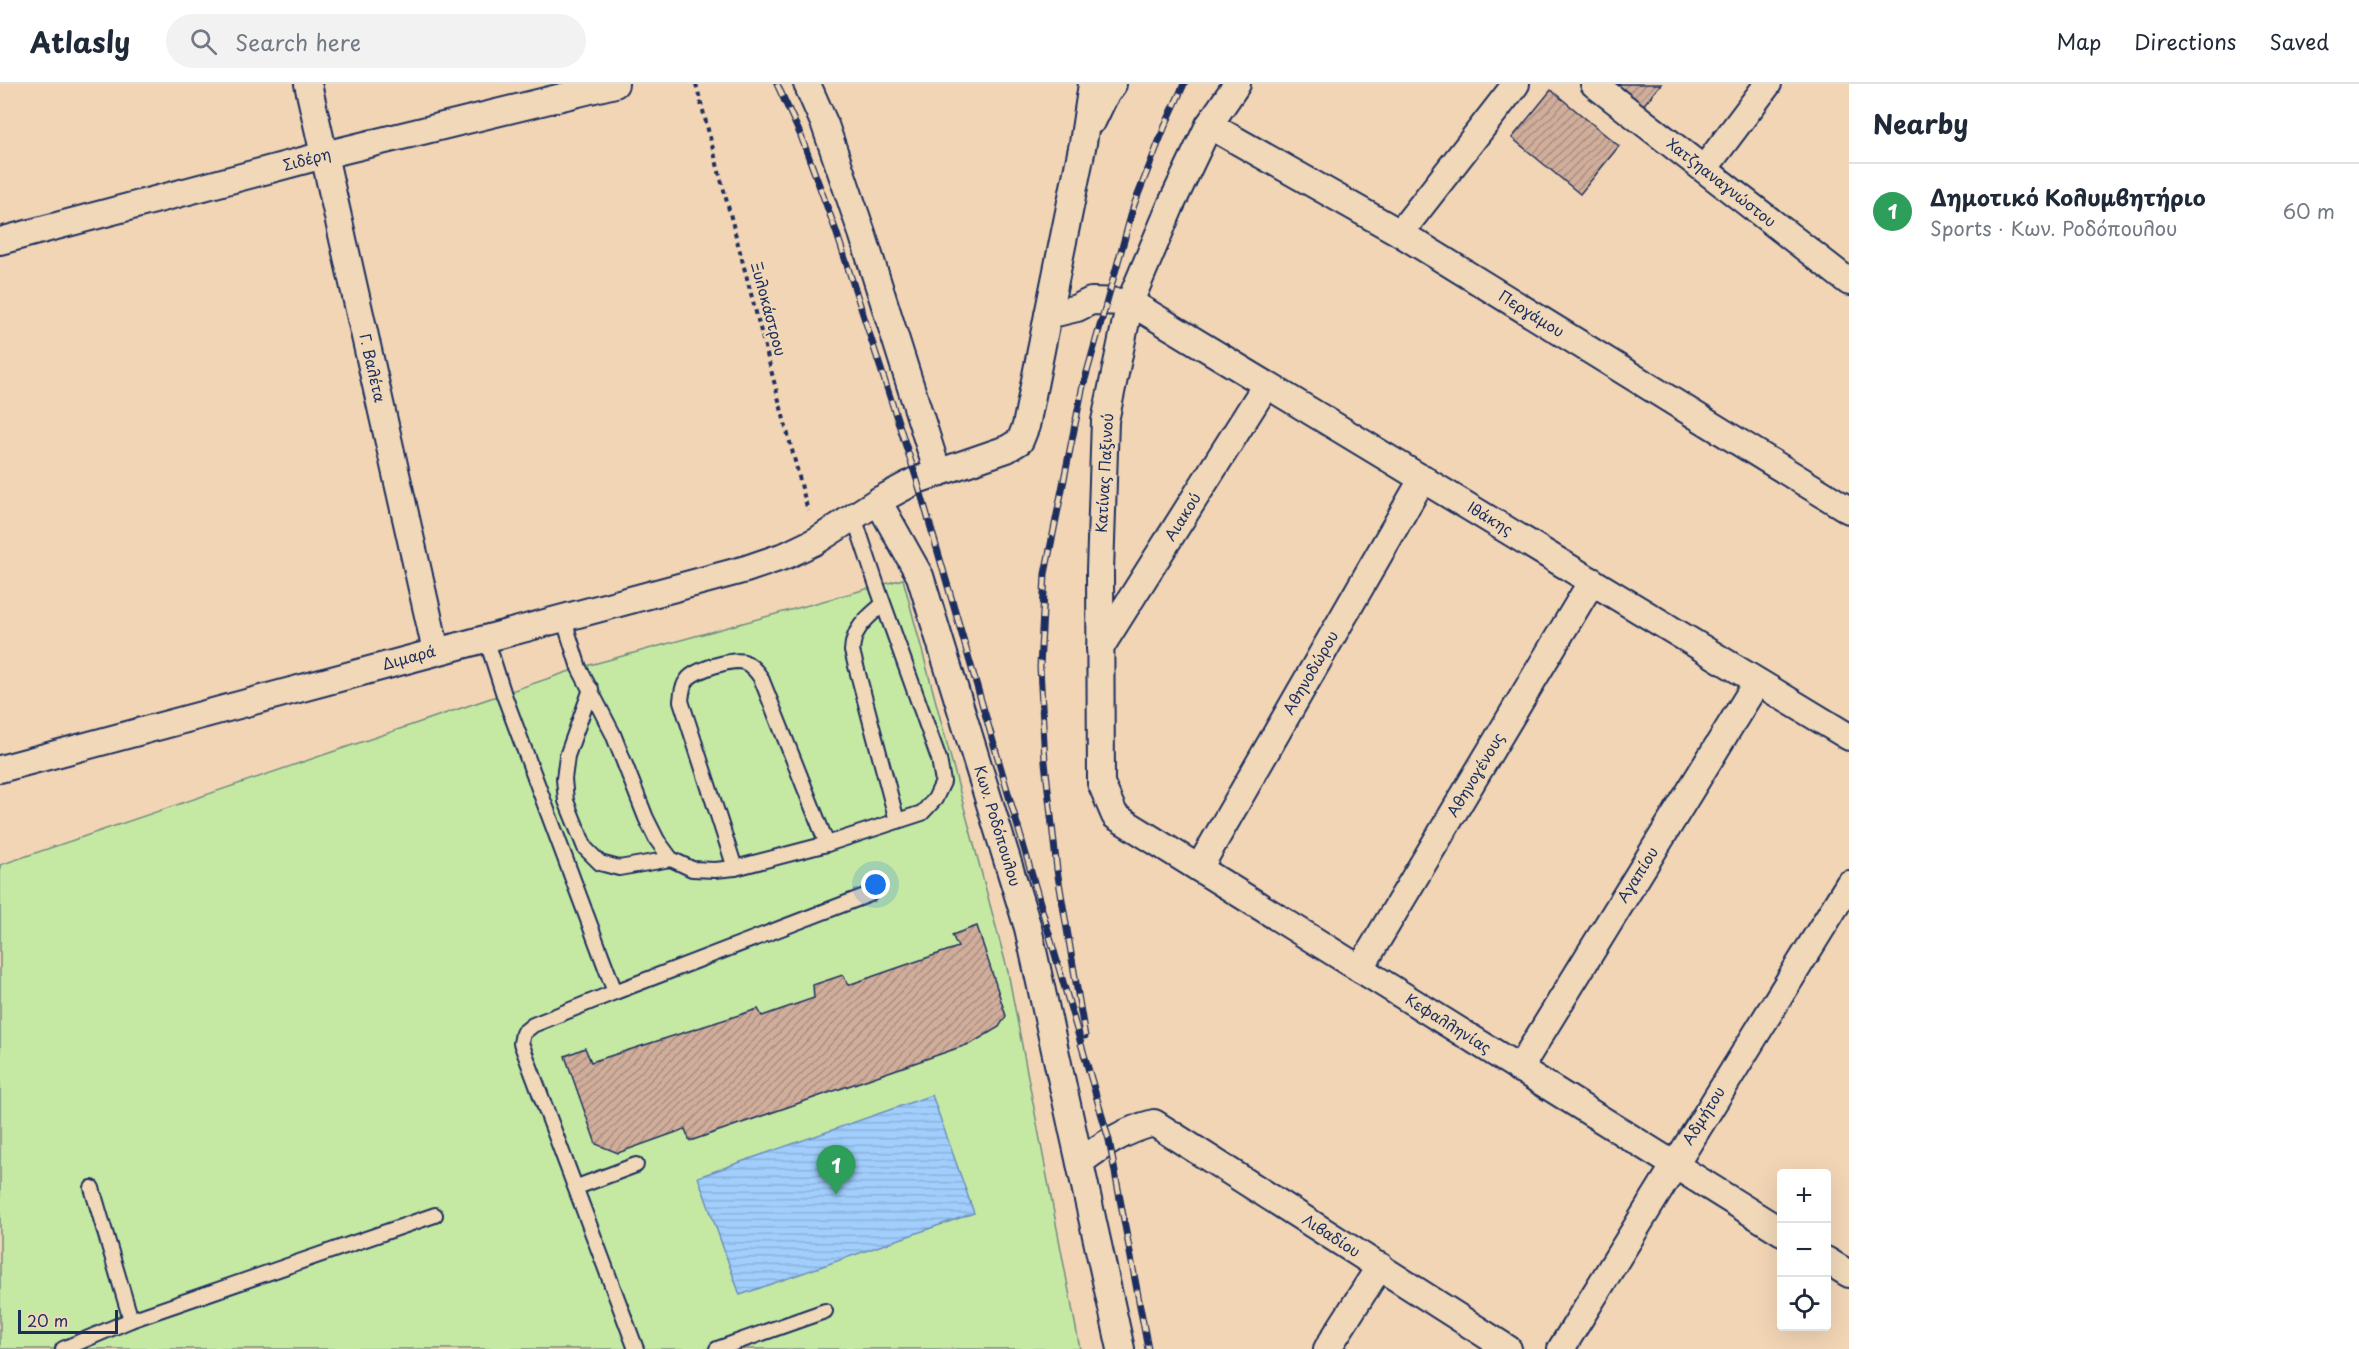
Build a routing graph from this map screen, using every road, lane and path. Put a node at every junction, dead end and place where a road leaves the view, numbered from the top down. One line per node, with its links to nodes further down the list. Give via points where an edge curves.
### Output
1 (308, 84): 13 (street, Γ. Βαλέτα)
2 (615, 84): 13 (street, Σιδέρη)
3 (696, 84): 26 (path, Ξυλοκάστρου)
4 (807, 84): 21 (street, via 863,236)
5 (1092, 84): 12 (street)
6 (1113, 84): 12 (street)
7 (1238, 84): 11 (street, Κατίνας Παξινού)
8 (1516, 84): 15 (street)
9 (1594, 84): 14 (street, Χατζηαναγνώστου)
10 (1768, 84): 14 (street)
11 (1209, 125): 15 (street, Περγάμου); 18 (street, Κατίνας Παξινού)
12 (1083, 143): 19 (street)
13 (324, 155): 16 (street, Σιδέρη); 32 (street, Γ. Βαλέτα)
14 (1704, 169): 17 (street, Χατζηαναγνώστου)
15 (1400, 233): 24 (street, Περγάμου)
16 (0, 241)
17 (1849, 282)
18 (1130, 302): 19 (street, via 1091,301); 20 (street, Ιθάκης); 31 (street, Κατίνας Παξινού, via 1105,421)
19 (1048, 315): 21 (street, Διμαρά, via 1020,441)
20 (1266, 385): 22 (street, Ιθάκης); 31 (street, Αιακού)
21 (938, 473): 23 (street, Διμαρά)
22 (1423, 478): 27 (street, Ιθάκης); 42 (street, Αθηνοδώρου)
23 (878, 501): 25 (street, Διμαρά); 48 (street, Κων. Ροδόπουλου, via 920,576 1006,852 1028,928)
24 (1849, 510)
25 (854, 517): 26 (street, Διμαρά); 28 (lane)
26 (816, 541): 29 (street, Διμαρά, via 746,569)
27 (1592, 581): 33 (street, Ιθάκης); 45 (street, Αθηνογένους)
28 (883, 604): 38 (lane, via 858,628 852,638 852,651); 38 (lane, via 939,759 943,782 922,813)
29 (563, 616): 30 (street, Διμαρά); 34 (lane, via 579,668)
30 (486, 638): 32 (street, Διμαρά); 46 (lane)
31 (1100, 648): 37 (street, Κατίνας Παξινού, via 1101,783)
32 (436, 651): 36 (street, Διμαρά)
33 (1757, 682): 35 (street, Ιθάκης); 47 (street, Αγαπίου)
34 (591, 689): 40 (lane, via 646,818); 40 (lane, via 567,756 564,779 566,801 585,848 600,863 619,868)
35 (1849, 737)
36 (0, 769)
37 (1115, 816): 42 (street, Κεφαλληνίας)
38 (897, 821): 39 (lane)
39 (827, 844): 41 (lane); 41 (lane, via 761,678 746,662 735,660 687,679 681,701)
40 (671, 859): 41 (lane, via 692,869)
41 (735, 868)
42 (1199, 868): 45 (street, Κεφαλληνίας)
43 (1849, 884): 50 (street, Αδμήτου)
44 (870, 894): 46 (lane)
45 (1360, 969): 47 (street, Κεφαλληνίας)
46 (615, 992): 51 (lane, via 533,1025 523,1033 521,1043)
47 (1519, 1068): 50 (street, Κεφαλληνίας)
48 (1080, 1162): 56 (street, Λιβαδίου, via 1108,1140 1154,1123); 63 (street, Κων. Ροδόπουλου)
49 (636, 1165): 51 (lane)
50 (1674, 1165): 54 (street, Κεφαλληνίας); 66 (street, Αδμήτου)
51 (577, 1187): 61 (lane)
52 (92, 1188): 59 (lane)
53 (435, 1215): 59 (lane)
54 (1777, 1229)
55 (1831, 1263): 57 (street)
56 (1380, 1266): 64 (street); 65 (street, Λιβαδίου)
57 (1849, 1274)
58 (825, 1311): 62 (lane)
59 (131, 1320): 60 (lane)
60 (63, 1349)
61 (636, 1349)
62 (717, 1349)
63 (1121, 1349)
64 (1327, 1349)
65 (1508, 1349)
66 (1561, 1349)

